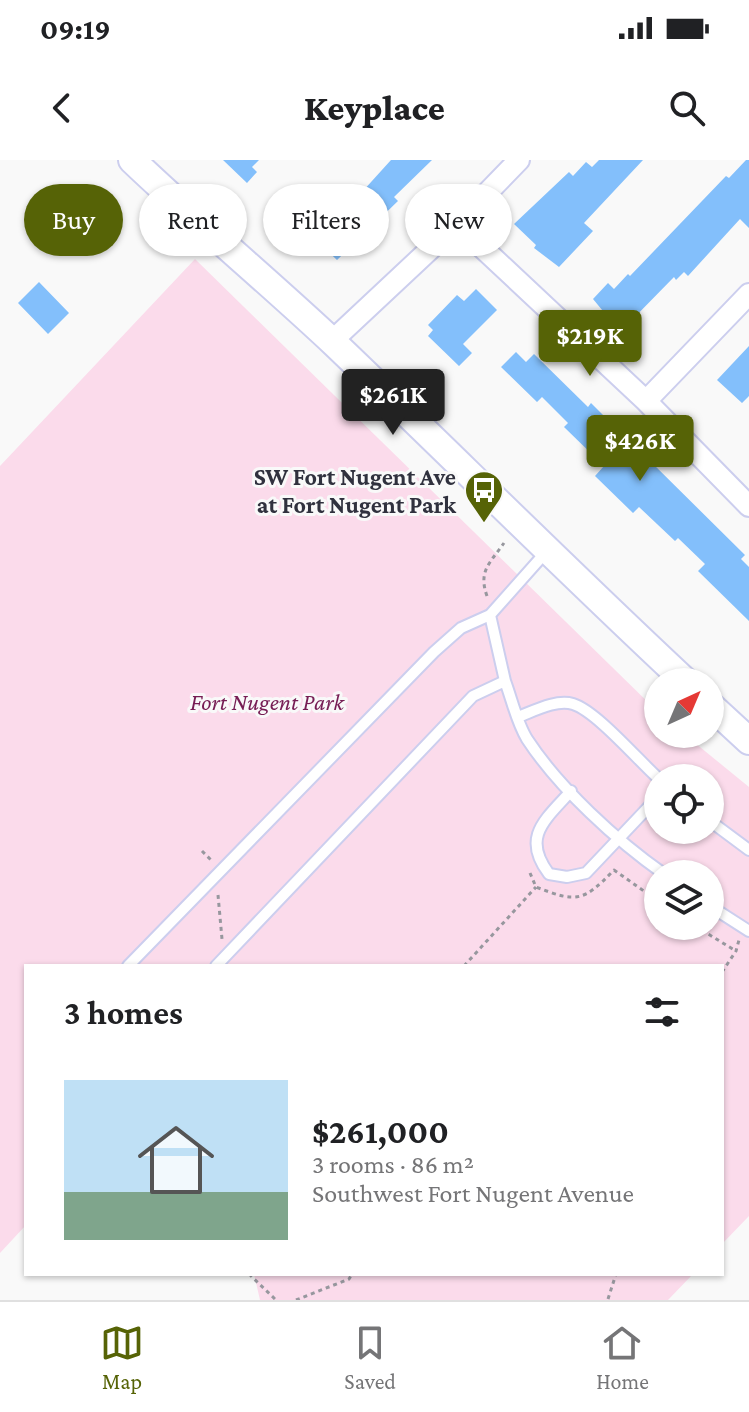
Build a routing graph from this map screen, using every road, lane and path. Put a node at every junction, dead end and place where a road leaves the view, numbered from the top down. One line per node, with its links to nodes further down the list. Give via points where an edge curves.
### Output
1 (132, 160): 7 (street)
2 (519, 160): 3 (street)
3 (496, 184)
4 (423, 256): 7 (street)
5 (491, 256): 8 (street)
6 (749, 294): 8 (street)
7 (332, 341): 11 (street)
8 (646, 401): 9 (street)
9 (749, 506)
10 (504, 543): 12 (path, via 482,583)
11 (546, 552): 12 (lane); 13 (street)
12 (490, 615): 14 (lane); 26 (lane, via 461,628 434,652)
13 (671, 668)
14 (505, 681): 15 (lane); 31 (lane, via 473,696)
15 (518, 717): 18 (lane, via 572,703); 19 (lane, via 526,737)
16 (724, 718): 17 (street)
17 (749, 741)
18 (644, 765)
19 (571, 791): 22 (lane); 22 (lane, via 544,820 535,844 537,858 549,874 586,873)
20 (644, 812): 22 (lane)
21 (724, 831): 23 (lane)
22 (620, 838): 25 (lane)
23 (749, 850)
24 (202, 851): 26 (path)
25 (647, 860)
26 (217, 874): 31 (path); 32 (lane)
27 (536, 887): 34 (path)
28 (724, 915): 29 (lane)
29 (749, 931)
30 (718, 940): 35 (path, via 736,951)
31 (225, 956): 33 (lane)
32 (130, 964)
33 (218, 964)
34 (466, 964)
35 (724, 969)
36 (251, 1276): 40 (path)
37 (351, 1276): 41 (path)
38 (615, 1276): 39 (path)
39 (608, 1299)
40 (276, 1300)
41 (296, 1300)

